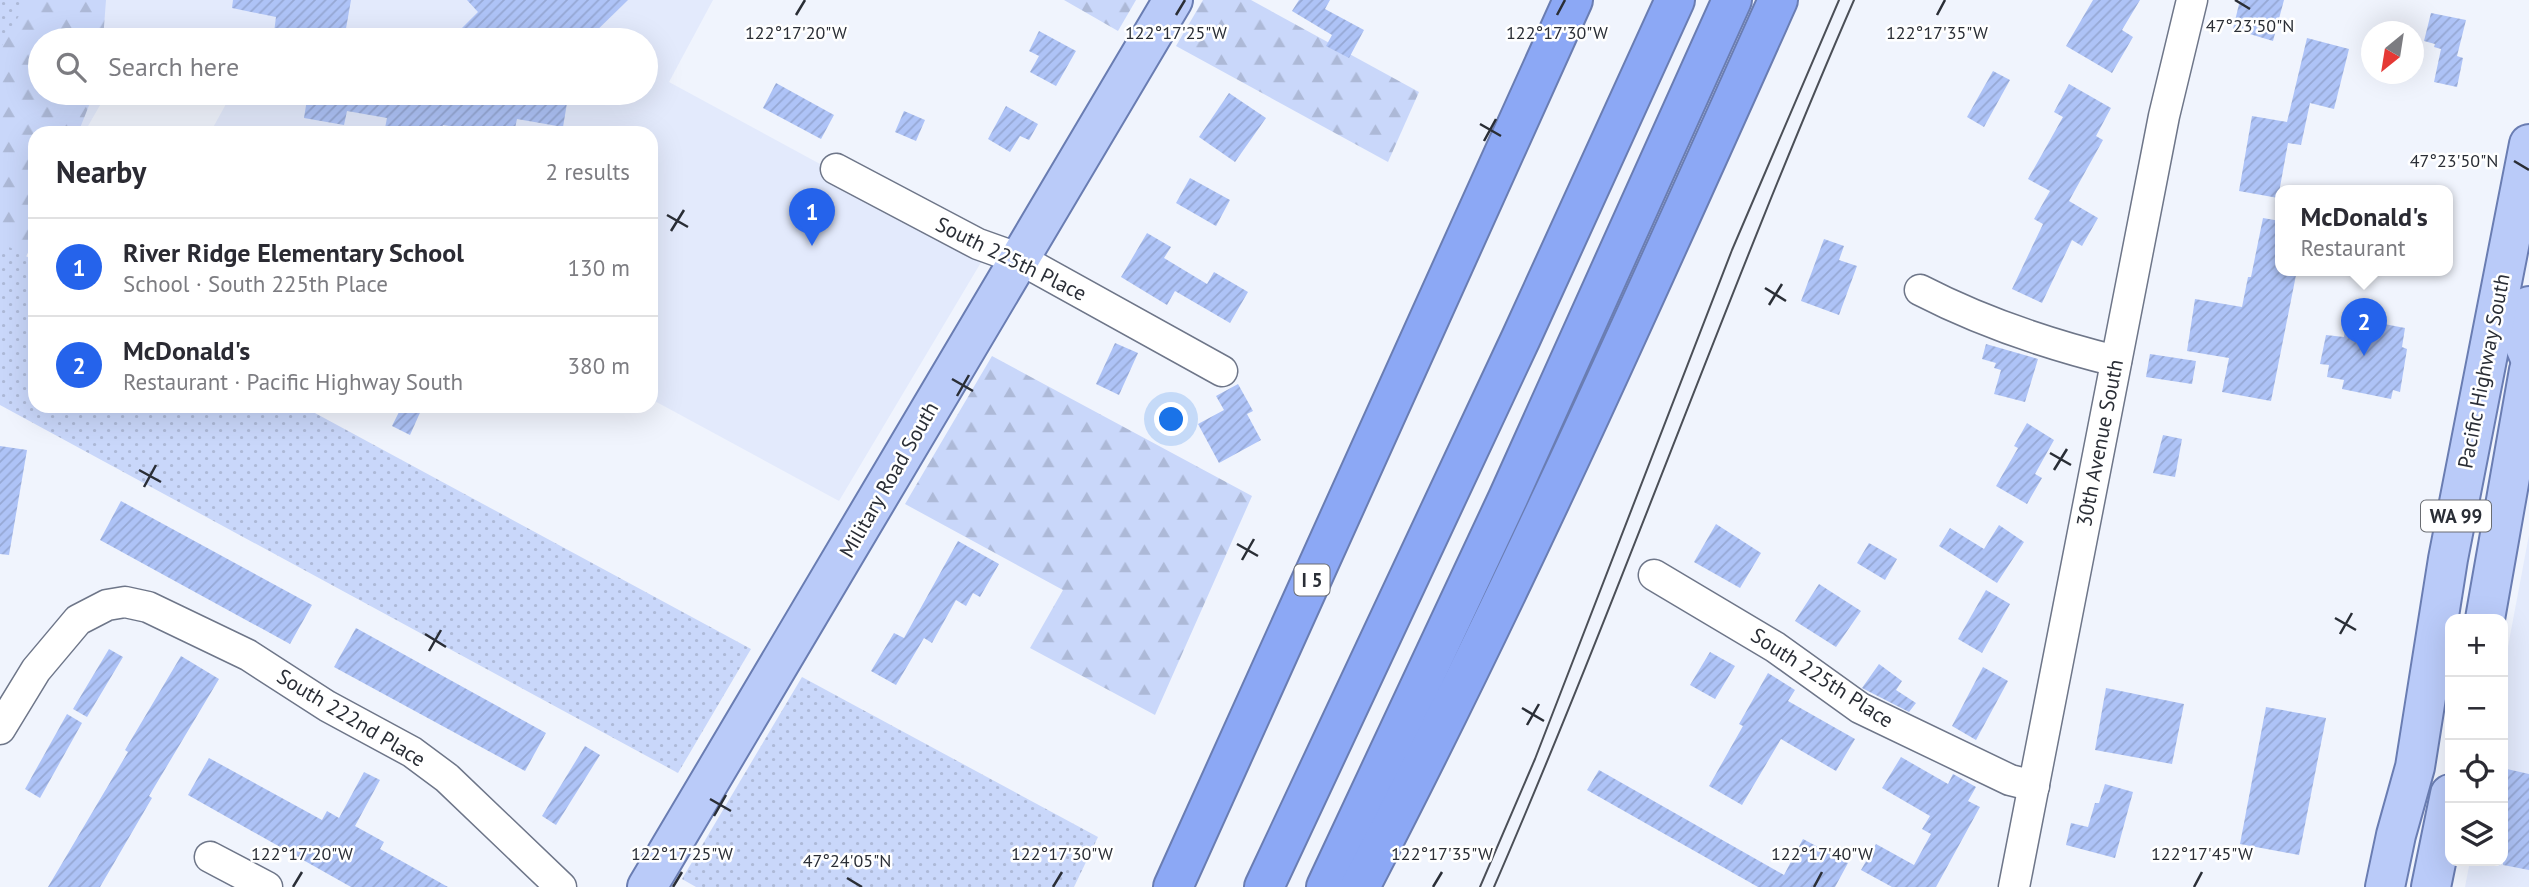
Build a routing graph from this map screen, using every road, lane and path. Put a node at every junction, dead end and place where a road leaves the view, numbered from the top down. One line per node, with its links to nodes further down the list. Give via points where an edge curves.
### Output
1 (1173, 0): 11 (main road, Military Road South)
2 (1551, 0): 12 (highway)
3 (1573, 0): 12 (highway, I 5)
4 (1675, 0): 30 (highway)
5 (1732, 0): 31 (highway, via 1508,498)
6 (1778, 0): 32 (highway, via 1539,527)
7 (2192, 0): 16 (street, 30th Avenue South, via 2164,116)
8 (2529, 144): 10 (main road, Pacific Highway South / WA 99)
9 (836, 169): 11 (street, South 225th Place, via 978,244)
10 (2523, 207): 22 (main road, Pacific Highway South / WA 99, via 2448,559)
11 (1020, 259): 18 (street, South 225th Place); 28 (main road, Military Road South)
12 (1451, 273): 29 (highway, I 5)
13 (1920, 290): 16 (street, via 2032,338)
14 (2529, 306): 15 (main road, via 2524,344)
15 (2529, 356)
16 (2116, 361): 23 (street, 30th Avenue South)
17 (2529, 370): 20 (main road, Pacific Highway South / WA 99)
18 (1222, 371)
19 (1654, 575): 23 (street, South 225th Place, via 1775,647 1860,708 2010,780)
20 (2486, 614)
21 (0, 729): 27 (street, South 222nd Place, via 36,670 78,620 107,605 125,602 148,607 248,655 327,706 412,752 447,778)
22 (2415, 767): 34 (main road, Pacific Highway South / WA 99); 35 (main road, via 2420,790)
23 (2034, 786): 33 (street, 30th Avenue South)
24 (2448, 803): 36 (main road)
25 (210, 857): 26 (street)
26 (267, 887)
27 (561, 887)
28 (647, 887)
29 (1172, 887)
30 (1264, 887)
31 (1326, 887)
32 (1360, 887)
33 (2014, 887)
34 (2385, 887)
35 (2412, 887)
36 (2431, 887)

